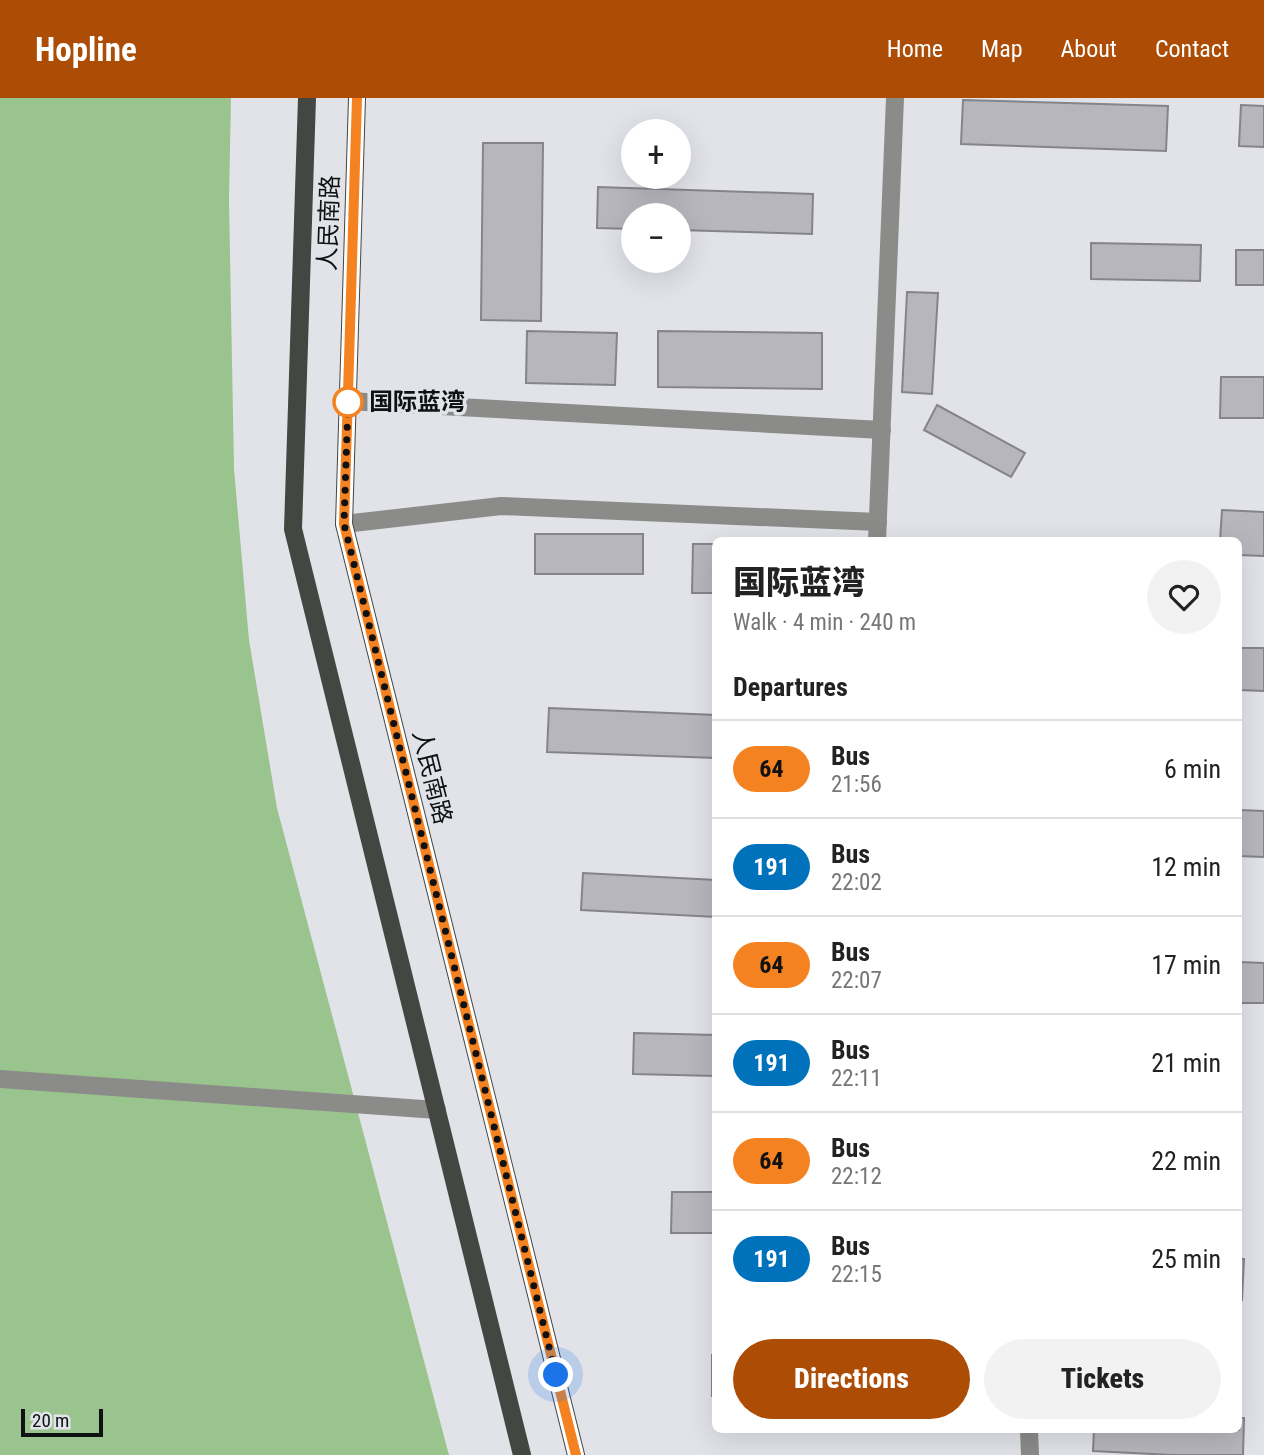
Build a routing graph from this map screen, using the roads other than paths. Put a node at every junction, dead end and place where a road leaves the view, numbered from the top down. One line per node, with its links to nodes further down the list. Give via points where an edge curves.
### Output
1 (307, 98): 10 (main road, 人民南路, via 293,529)
2 (357, 98): 4 (main road, 人民南路)
3 (895, 98): 5 (lane)
4 (348, 401): 5 (lane); 7 (main road, 人民南路)
5 (881, 430): 6 (lane)
6 (878, 522): 7 (lane, via 501,506); 8 (lane)
7 (344, 524): 13 (main road, 人民南路)
8 (877, 537)
9 (0, 1079): 10 (lane)
10 (437, 1110): 12 (main road, 人民南路)
11 (1029, 1433): 14 (lane)
12 (522, 1455)
13 (576, 1455)
14 (1030, 1455)

